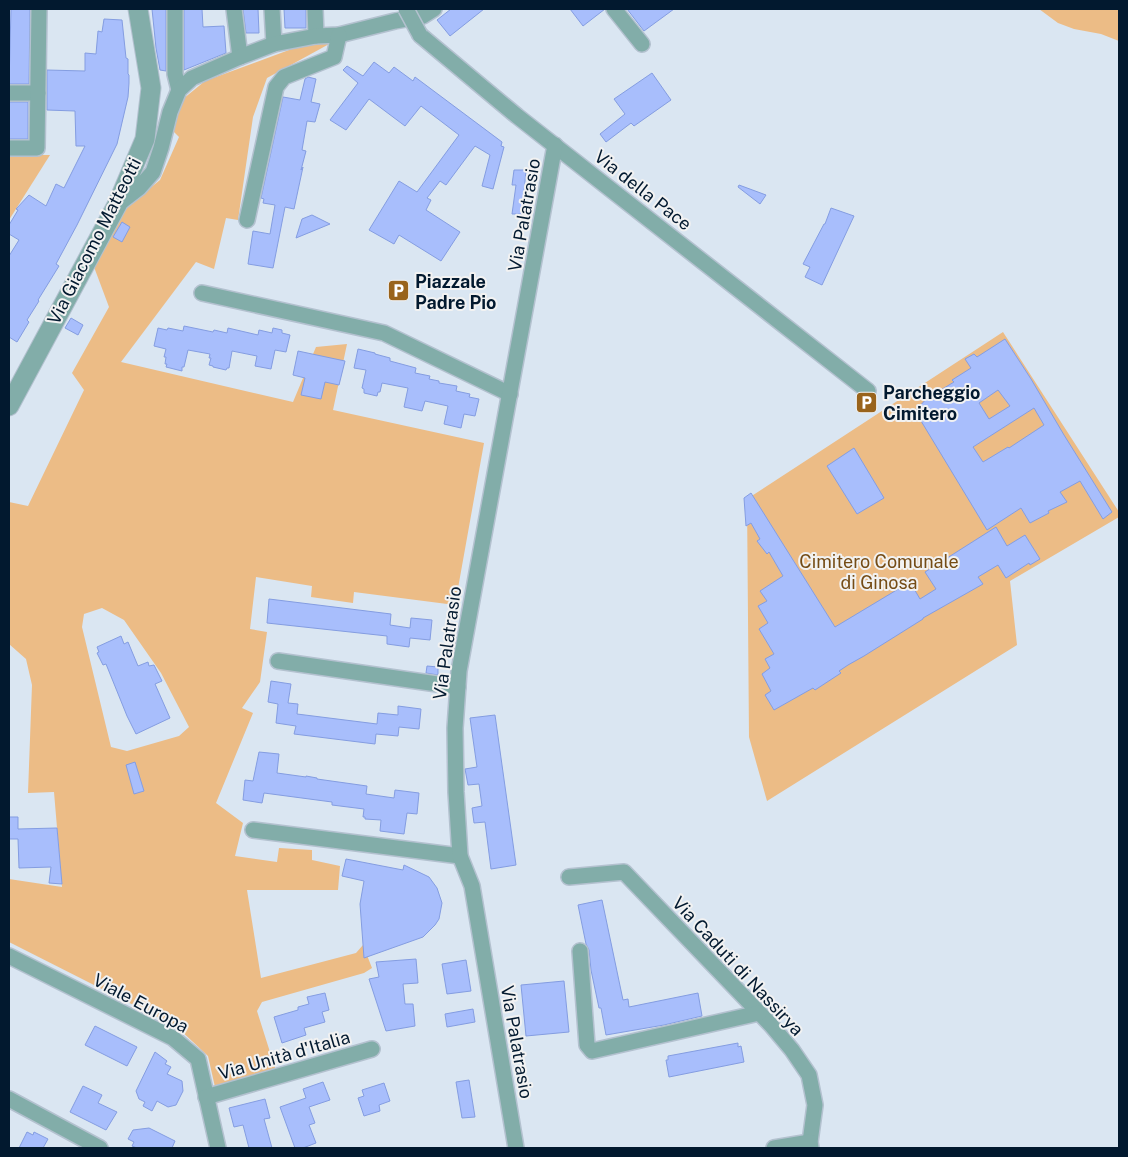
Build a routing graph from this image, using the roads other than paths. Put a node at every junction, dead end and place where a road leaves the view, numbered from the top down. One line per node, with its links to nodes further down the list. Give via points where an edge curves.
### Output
1 (39, 9): 17 (street)
2 (138, 9): 20 (street, Via Giacomo Matteotti, via 151,88 145,139)
3 (175, 9): 15 (street, via 175,74)
4 (234, 9): 14 (street)
5 (272, 9): 12 (street)
6 (315, 9): 11 (street)
7 (406, 9): 18 (street, Via della Pace, bridge, via 420,35)
8 (434, 9): 10 (street, via 423,16)
9 (614, 9): 13 (street)
10 (339, 35): 11 (street); 21 (street, via 334,57 284,77 276,87)
11 (316, 36): 12 (street)
12 (274, 44): 14 (street)
13 (642, 44)
14 (240, 57): 15 (street, via 192,78)
15 (179, 90): 20 (street, via 152,172 139,188)
16 (9, 93): 17 (street)
17 (38, 93): 19 (street, via 36,148)
18 (556, 145): 23 (street, Via della Pace); 24 (street, Via Palatrasio)
19 (9, 148)
20 (117, 205): 25 (street, Via Giacomo Matteotti)
21 (247, 220)
22 (202, 294): 24 (street, via 384,334)
23 (868, 391)
24 (510, 394): 27 (street, Via Palatrasio)
25 (9, 406)
26 (278, 661): 27 (street)
27 (458, 687): 29 (street, Via Palatrasio, via 455,728)
28 (253, 830): 29 (street)
29 (460, 856): 40 (street, Via Palatrasio, via 472,886)
30 (569, 877): 33 (street, Via Caduti di Nassirya, via 624,872)
31 (580, 951): 33 (street, via 587,1045 592,1051)
32 (9, 956): 35 (street, Viale Europa, via 174,1038 198,1059)
33 (759, 1013): 37 (street, Via Caduti di Nassirya, via 809,1075 815,1105)
34 (372, 1049): 35 (street, Via Unità d'Italia)
35 (206, 1097): 39 (street, Viale Europa)
36 (9, 1100): 38 (street)
37 (811, 1145): 41 (street)
38 (100, 1148)
39 (218, 1148)
40 (516, 1148)
41 (774, 1148)

